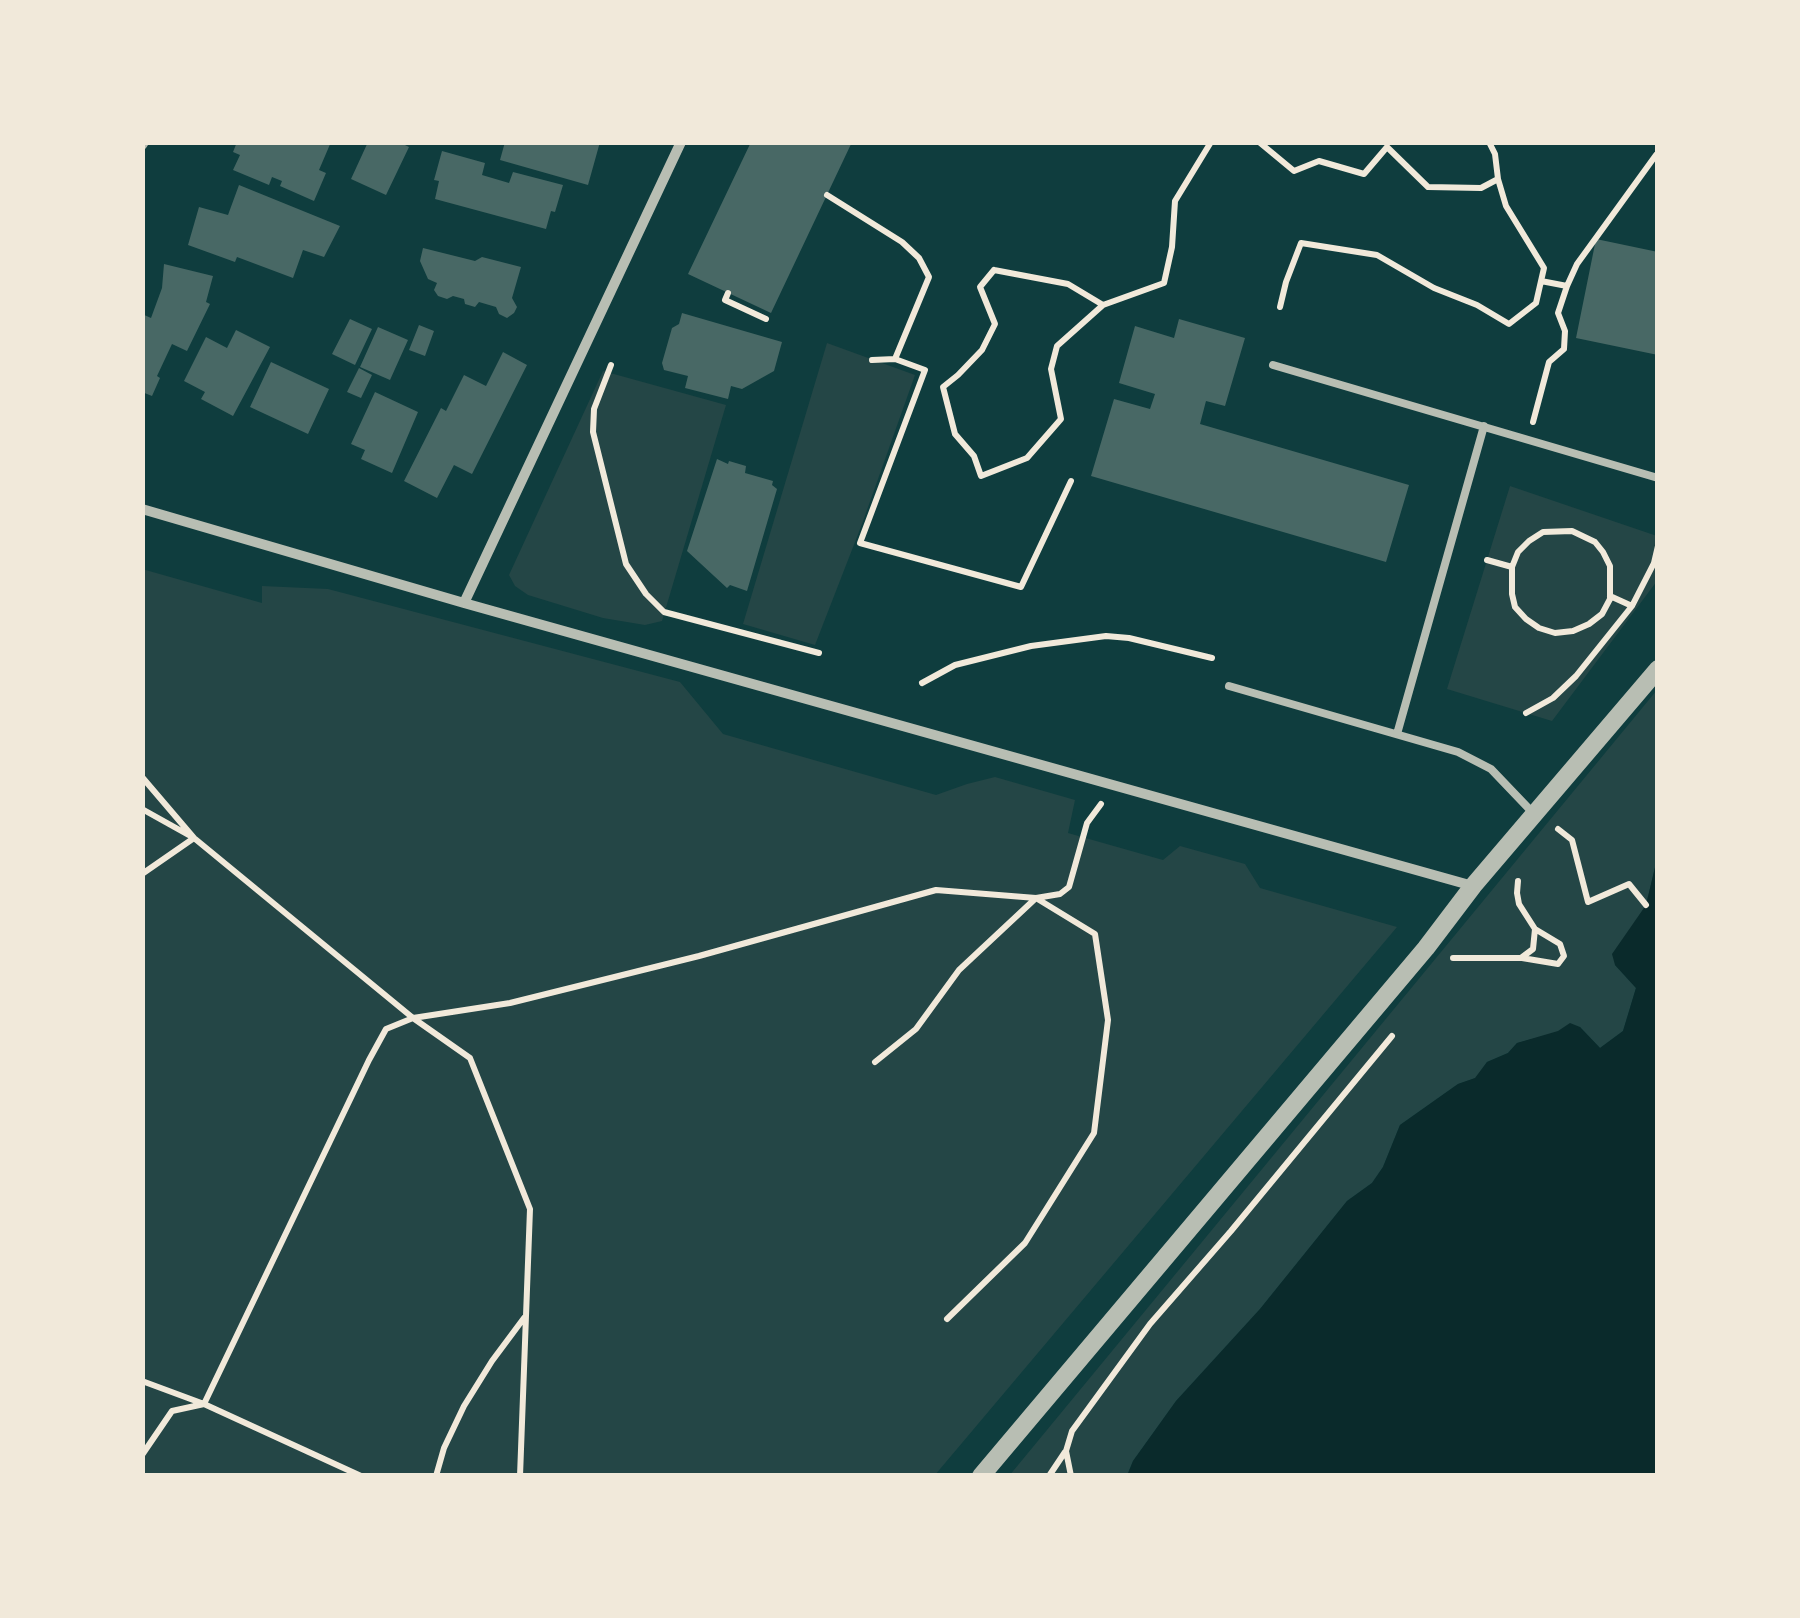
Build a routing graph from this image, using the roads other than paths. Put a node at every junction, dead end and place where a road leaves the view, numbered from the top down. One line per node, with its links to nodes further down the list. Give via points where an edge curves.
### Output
1 (681, 142): 6 (street)
2 (1274, 365): 3 (lane)
3 (1484, 426): 4 (lane); 9 (lane)
4 (1658, 478)
5 (142, 509): 6 (street)
6 (464, 603): 11 (street)
7 (1658, 669): 10 (street)
8 (1229, 686): 9 (lane)
9 (1397, 734): 10 (lane, via 1490,769)
10 (1534, 814): 11 (street)
11 (1473, 886): 12 (street)
12 (980, 1476)

